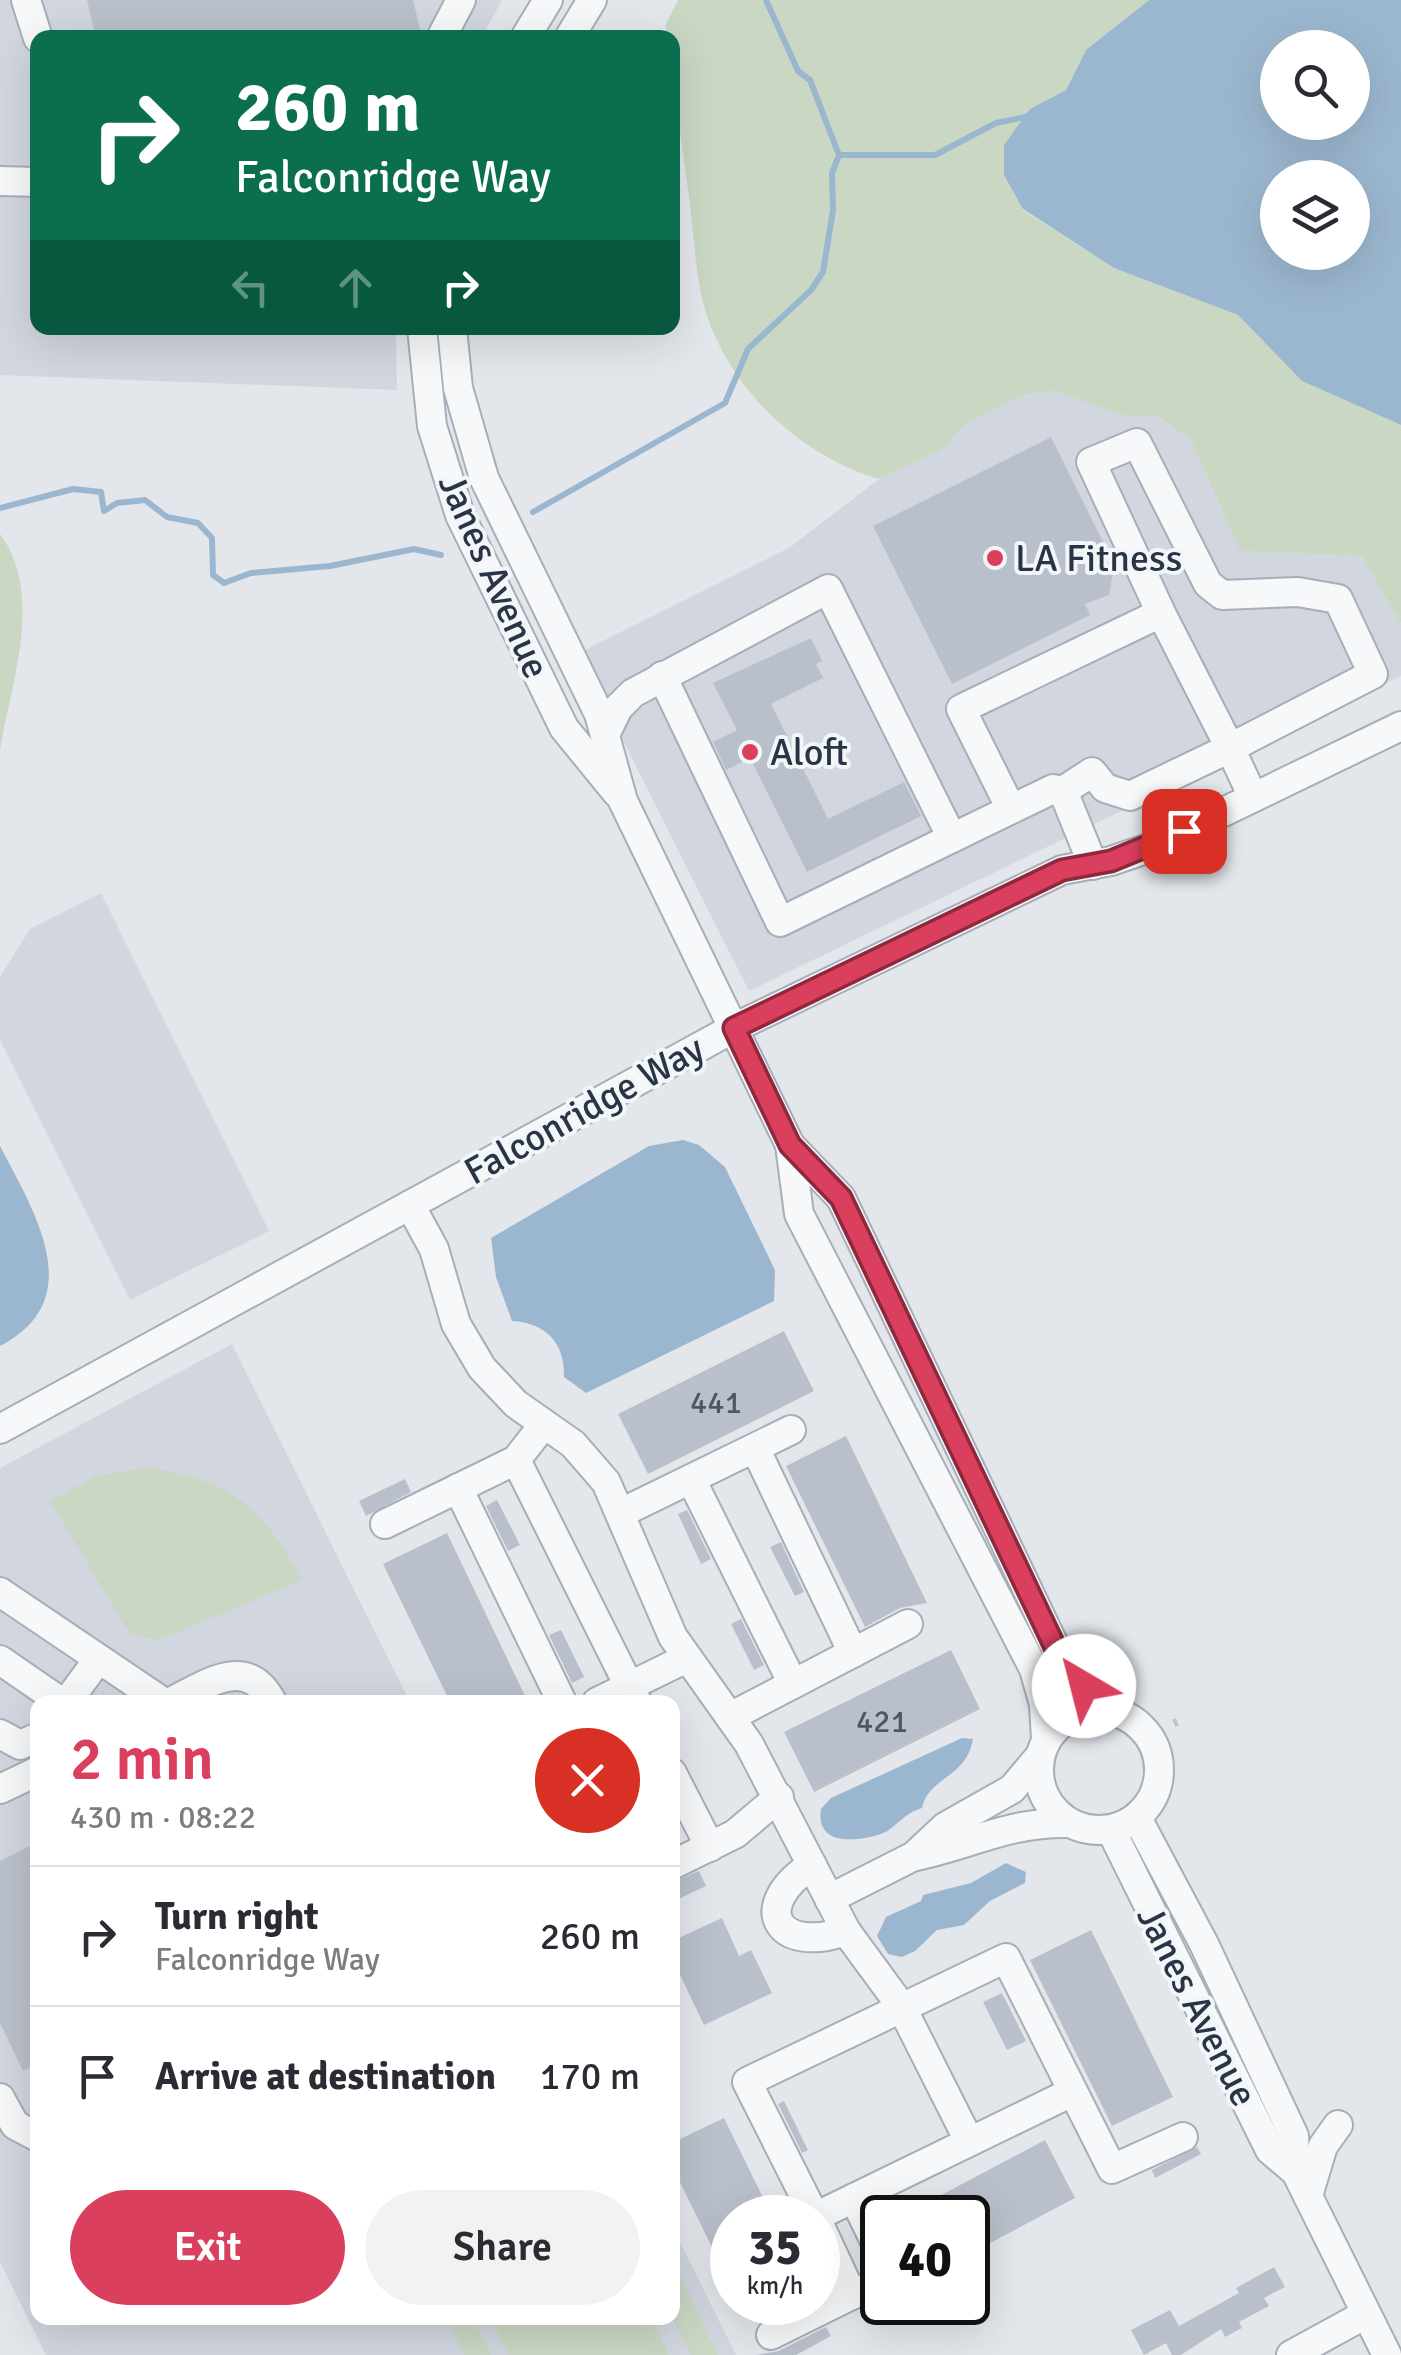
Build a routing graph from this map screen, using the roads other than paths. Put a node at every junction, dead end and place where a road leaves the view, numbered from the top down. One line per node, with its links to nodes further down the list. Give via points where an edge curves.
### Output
1 (26, 0): 5 (street)
2 (461, 0): 6 (street)
3 (548, 0): 7 (street)
4 (592, 0): 8 (street)
5 (35, 30)
6 (446, 30)
7 (530, 30)
8 (574, 30)
9 (0, 181): 10 (street)
10 (30, 182)
11 (423, 335): 21 (street, Janes Avenue, via 432,426 460,515 564,728)
12 (453, 335): 14 (street, Janes Avenue, via 458,388 484,478)
13 (1160, 613): 18 (street); 18 (street, via 1091,462 1137,443 1208,584 1222,595 1298,592 1338,599 1373,674); 22 (street, via 962,709)
14 (580, 678): 15 (street); 17 (street, Janes Avenue)
15 (655, 680): 17 (street, via 618,708); 23 (street, via 780,922); 23 (street, via 828,589)
16 (1401, 726): 20 (street, Falconridge Way)
17 (605, 735): 21 (street, Janes Avenue)
18 (1230, 748): 19 (street, via 1130,796 1105,788 1092,772); 20 (street)
19 (1062, 790): 22 (street); 24 (street)
20 (1253, 798): 24 (street, Falconridge Way, via 1150,848)
21 (624, 801): 25 (street, Janes Avenue)
22 (1011, 809): 23 (street)
23 (952, 838)
24 (1093, 864): 25 (street, Falconridge Way, via 1062,870)
25 (734, 1028): 26 (street, Janes Avenue); 27 (street, Falconridge Way)
26 (790, 1145): 51 (street, Janes Avenue, via 841,1198 1055,1647 1084,1686); 55 (street, Janes Avenue, via 799,1214 1034,1669 1044,1704)
27 (410, 1205): 28 (street, via 434,1249 456,1324 482,1368); 29 (street, Falconridge Way)
28 (544, 1424): 32 (street); 35 (street, via 573,1444 606,1482)
29 (0, 1428)
30 (792, 1430): 31 (street)
31 (754, 1448): 33 (street); 39 (street)
32 (516, 1460): 34 (street); 50 (street)
33 (692, 1479): 35 (street); 43 (street)
34 (458, 1488): 36 (street); 49 (street)
35 (621, 1513): 40 (street, via 652,1595)
36 (385, 1524)
37 (0, 1592): 42 (street)
38 (908, 1624): 39 (street)
39 (853, 1653): 43 (street)
40 (688, 1658): 50 (street); 52 (street)
41 (0, 1660): 44 (street)
42 (97, 1662): 45 (street); 46 (street)
43 (793, 1684): 52 (street)
44 (53, 1695)
45 (70, 1695)
46 (151, 1695)
47 (185, 1695): 48 (street, via 236,1674 256,1680)
48 (267, 1695)
49 (559, 1695)
50 (634, 1695)
51 (1116, 1712): 55 (street, via 1076,1714); 61 (street, Janes Avenue, via 1151,1738 1159,1759 1152,1802)
52 (730, 1717): 59 (street)
53 (0, 1734): 54 (street, via 20,1745)
54 (30, 1741)
55 (1042, 1748): 60 (street, Janes Avenue, via 1043,1795); 63 (street, via 1012,1789 946,1827)
56 (30, 1775): 58 (street)
57 (680, 1788): 62 (street)
58 (0, 1789)
59 (778, 1797): 62 (street); 65 (street)
60 (1068, 1823): 61 (street, via 1089,1830); 63 (street, via 1029,1822)
61 (1124, 1824): 71 (street, Janes Avenue, via 1204,1944); 75 (street, Janes Avenue, via 1270,2150)
62 (710, 1847): 64 (street)
63 (914, 1856): 66 (street)
64 (680, 1861)
65 (812, 1865): 66 (street); 67 (street, via 782,1889 780,1923 810,1941)
66 (829, 1899): 67 (street)
67 (846, 1931): 68 (street)
68 (901, 2006): 69 (street, via 1006,1958); 74 (street); 76 (street, via 748,2082)
69 (1072, 2092): 73 (street, via 1112,2169); 74 (street)
70 (0, 2098): 72 (street, via 15,2124)
71 (1286, 2117): 75 (street, Janes Avenue); 75 (street, via 1308,2126 1338,2125)
72 (30, 2132)
73 (1183, 2137)
74 (969, 2141): 77 (street)
75 (1302, 2184): 83 (street, Janes Avenue)
76 (804, 2195)
77 (854, 2198): 78 (street); 79 (street)
78 (840, 2206)
79 (860, 2210)
80 (840, 2270): 82 (street)
81 (860, 2291): 82 (street)
82 (852, 2295): 84 (street)
83 (1366, 2314): 85 (street); 86 (street, Janes Avenue)
84 (770, 2335)
85 (1291, 2355)
86 (1387, 2355)

